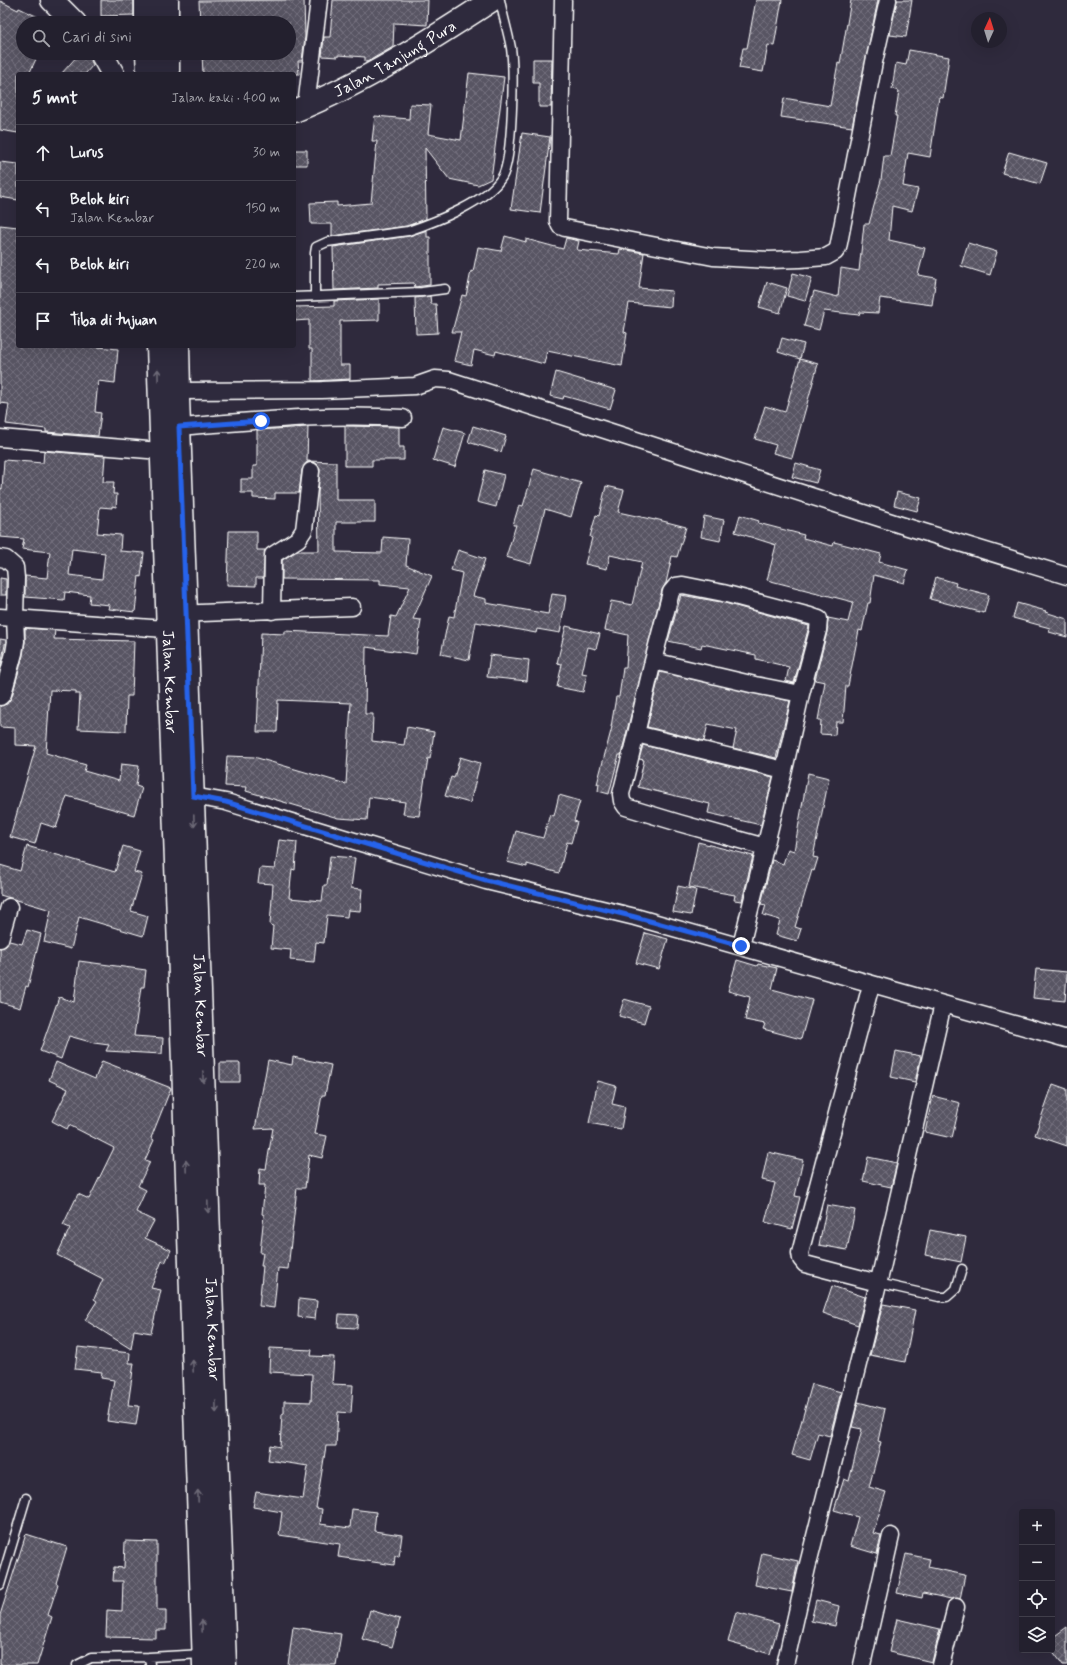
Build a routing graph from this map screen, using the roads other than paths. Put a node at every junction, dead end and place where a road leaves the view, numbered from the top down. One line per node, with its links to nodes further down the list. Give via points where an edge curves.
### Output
1 (52, 0): 9 (main road)
2 (146, 0): 10 (main road)
3 (167, 0): 11 (main road)
4 (319, 0): 18 (street)
5 (492, 0): 18 (main road, Jalan Tanjung Pura, via 336,94)
6 (500, 0): 20 (lane, via 511,49 512,79 508,152 502,178 493,189 480,198 419,228 327,242 316,247)
7 (562, 0): 8 (street, via 558,221 560,226 713,257 769,260 826,257 838,248)
8 (888, 0)
9 (68, 16)
10 (146, 16)
11 (167, 16)
12 (105, 60): 15 (main road)
13 (147, 60): 16 (main road)
14 (168, 60): 17 (main road)
15 (112, 72)
16 (148, 72)
17 (168, 72)
18 (300, 108)
19 (444, 289): 20 (lane)
20 (315, 296): 21 (lane)
21 (296, 297)
22 (158, 348): 24 (main road, Jalan Kembar, one-way to 22)
23 (178, 348): 24 (main road, Jalan Kembar)
24 (172, 411): 25 (street); 27 (main road, Jalan Kembar); 30 (street, via 322,390 415,386 435,378 449,380); 34 (main road, Jalan Kembar)
25 (403, 418)
26 (0, 438): 27 (street)
27 (160, 451): 34 (main road, Jalan Kembar)
28 (311, 471): 32 (street, via 302,536 273,555)
29 (0, 558): 33 (street, via 11,563 16,572)
30 (1067, 576)
31 (352, 607): 32 (street)
32 (272, 611): 34 (street, via 224,612)
33 (7, 617): 34 (street); 37 (street, via 16,641 3,694)
34 (182, 620): 40 (main road, Jalan Kembar); 54 (main road, Jalan Kembar, one-way to 34)
35 (653, 661): 36 (street); 36 (street, via 671,592 676,586 684,585 723,593 819,619); 38 (street)
36 (801, 694): 39 (street)
37 (0, 697)
38 (636, 734): 39 (street); 41 (street, via 621,794 626,807)
39 (784, 770): 41 (street)
40 (200, 797): 44 (street, via 226,802 486,880); 54 (main road, Jalan Kembar, one-way to 54)
41 (765, 847): 44 (street)
42 (9, 907): 43 (street)
43 (0, 939)
44 (741, 946): 45 (street)
45 (871, 985): 46 (street); 49 (street, via 800,1253 805,1264)
46 (943, 1004): 47 (street); 49 (street)
47 (1067, 1039)
48 (962, 1270): 49 (lane, via 956,1289 947,1297)
49 (878, 1283): 57 (street)
50 (26, 1498): 52 (lane)
51 (892, 1536): 58 (street)
52 (0, 1584)
53 (956, 1607): 59 (street)
54 (210, 1657): 55 (lane, via 171,1656)
55 (149, 1661): 56 (lane, via 91,1658)
56 (77, 1665)
57 (785, 1665)
58 (862, 1665)
59 (941, 1665)

